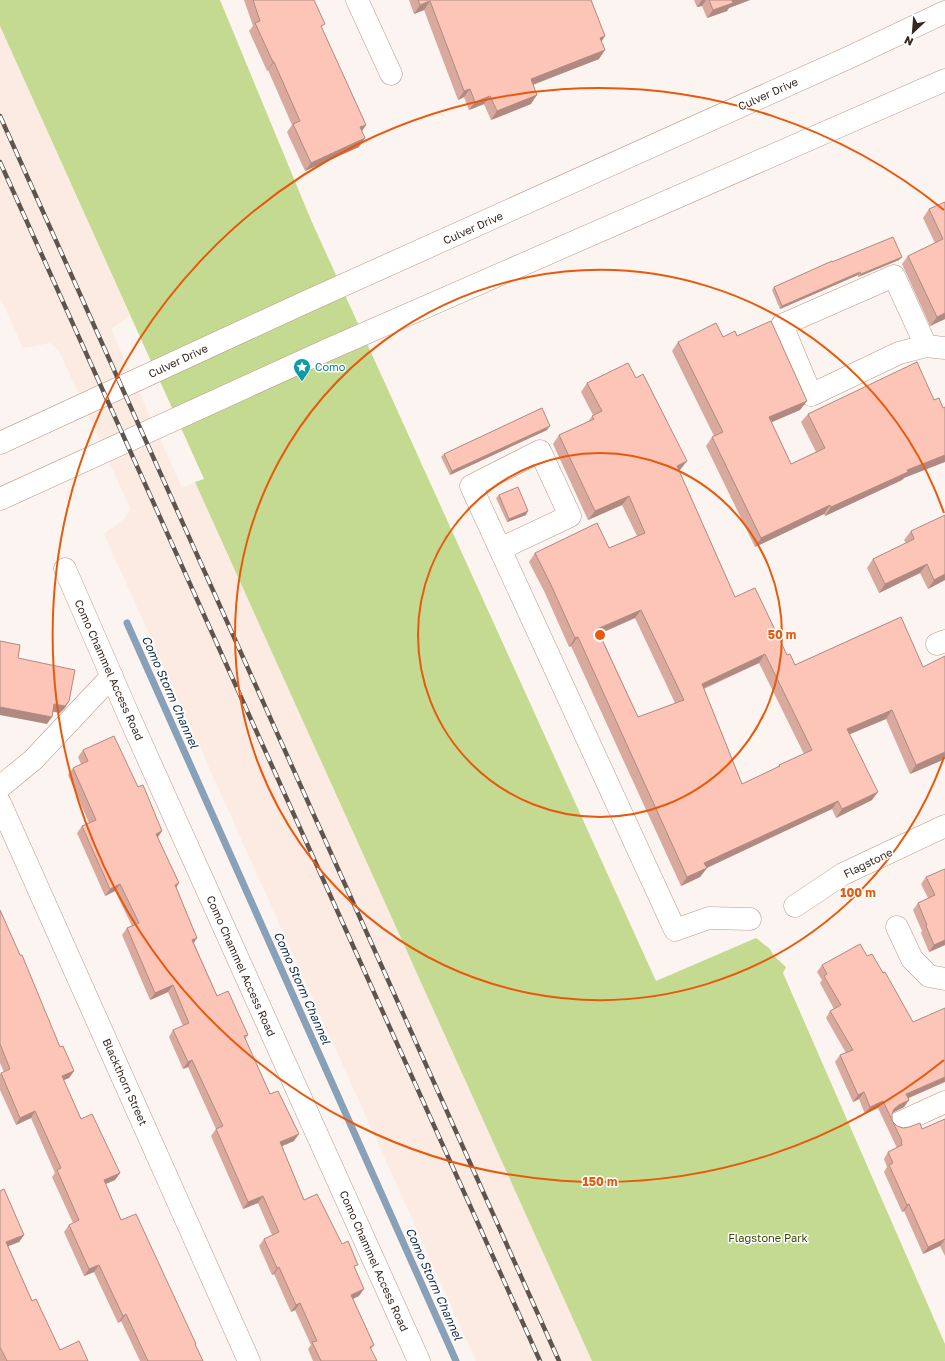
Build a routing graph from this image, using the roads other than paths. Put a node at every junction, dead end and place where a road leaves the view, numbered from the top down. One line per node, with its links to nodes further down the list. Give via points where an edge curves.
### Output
1 (358, 0): 3 (main road)
2 (945, 12): 6 (main road, Culver Drive, via 836,64 308,301)
3 (391, 74)
4 (945, 80): 7 (main road, via 319,353)
5 (935, 347): 5 (main road, via 899,353 811,395 782,325 894,276)
6 (0, 443)
7 (0, 499)
8 (500, 549): 8 (main road, via 471,486 540,451 570,516); 15 (main road, via 675,930 709,918)
9 (65, 569): 10 (main road, Como Chammel Access Road)
10 (112, 676): 11 (main road, via 33,760); 21 (main road, Como Chammel Access Road)
11 (0, 786)
12 (0, 803): 20 (main road, Blackthorn Street)
13 (945, 826): 14 (main road, Flagstone, via 843,874)
14 (794, 906)
15 (750, 920)
16 (897, 927): 17 (main road, via 912,959 929,976)
17 (945, 979)
18 (945, 1102): 19 (main road)
19 (899, 1123)
20 (249, 1361)
21 (419, 1361)

